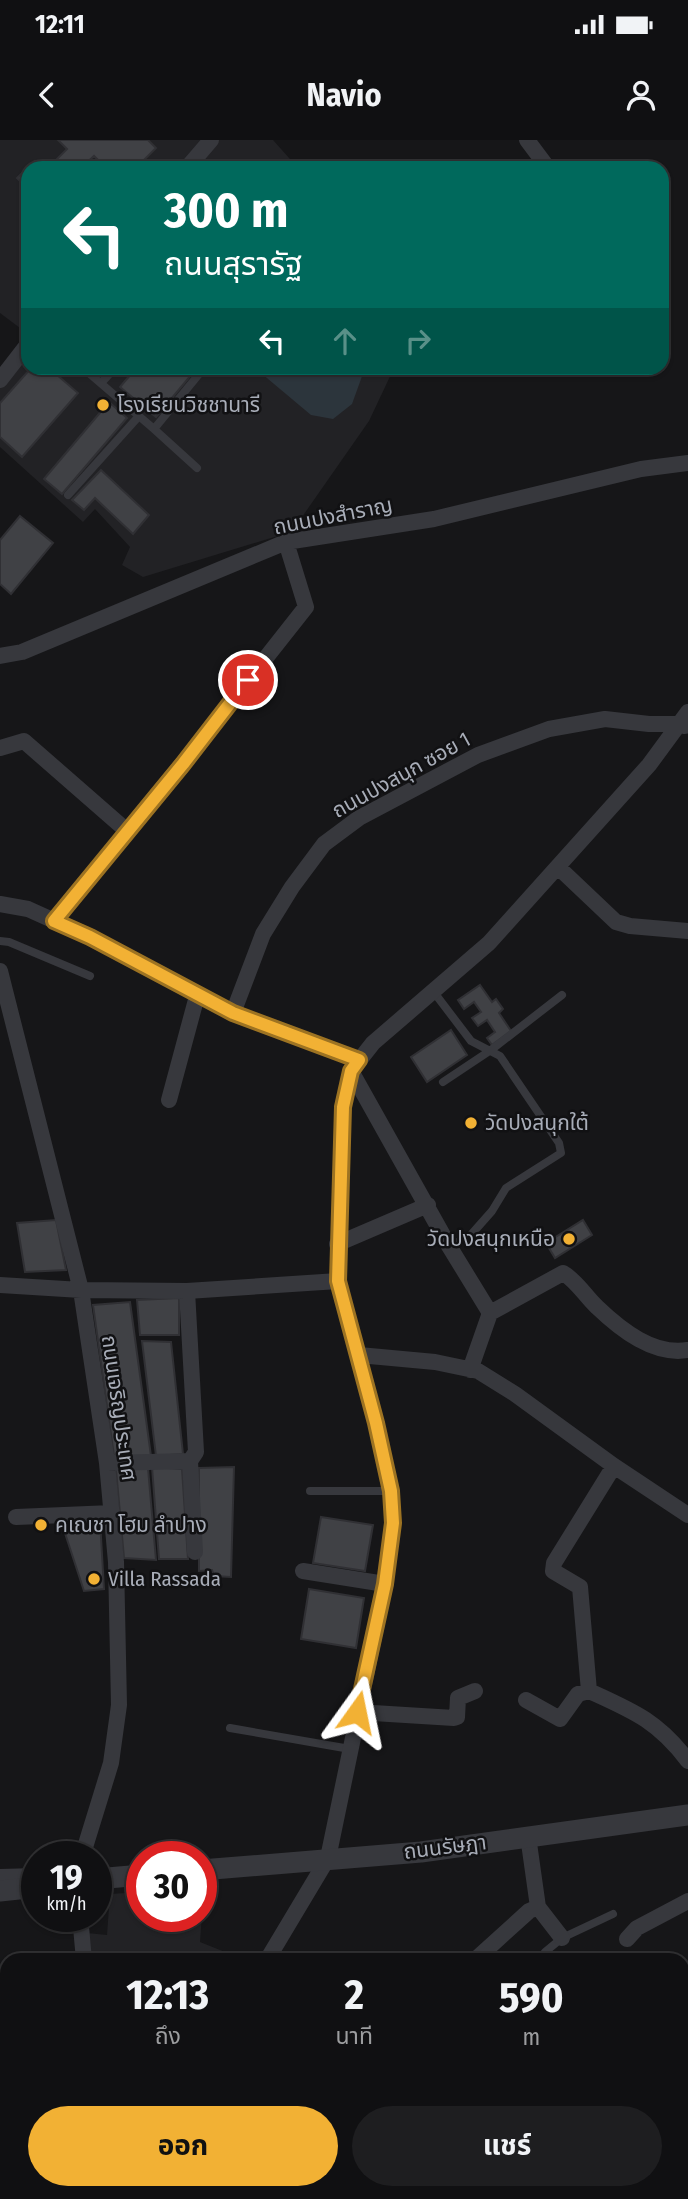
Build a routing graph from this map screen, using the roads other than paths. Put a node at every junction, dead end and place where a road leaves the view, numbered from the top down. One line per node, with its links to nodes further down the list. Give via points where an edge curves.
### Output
1 (211, 140): 3 (street)
2 (527, 140): 4 (street)
3 (193, 161)
4 (543, 161)
5 (21, 353): 9 (street)
6 (92, 375): 10 (lane)
7 (108, 375): 10 (lane)
8 (198, 375): 12 (lane)
9 (0, 380)
10 (102, 382): 11 (lane)
11 (139, 416): 12 (lane); 15 (lane)
12 (153, 429): 14 (lane)
13 (688, 463): 16 (street, ถนนปงสำราญ, via 641,469 434,519)
14 (197, 468)
15 (68, 495)
16 (286, 542): 17 (street, ถนนปงสำราญ, via 22,652); 20 (street, via 306,607)
17 (0, 656)
18 (685, 721): 21 (street); 31 (street, ถนนปงสนุก ซอย 1, via 649,724 605,719 549,729 478,755 359,818 324,844 292,887 263,934)
19 (0, 748): 20 (street, via 24,741)
20 (127, 831): 23 (street)
21 (558, 867): 24 (street, via 616,922); 28 (street, via 489,943)
22 (0, 904): 23 (street, via 28,909)
23 (54, 921): 30 (street)
24 (688, 931)
25 (0, 941): 27 (lane)
26 (0, 971): 41 (street, ถนนเจริญประเทศ)
27 (90, 976)
28 (433, 991): 32 (lane, via 471,1041); 33 (street, via 373,1043)
29 (562, 995): 32 (lane)
30 (197, 996): 31 (street); 35 (street)
31 (233, 1013): 33 (street)
32 (491, 1051): 34 (lane); 38 (lane, via 500,1056 559,1143 561,1153 506,1188 469,1237)
33 (355, 1066): 36 (street); 37 (street, via 343,1107)
34 (443, 1082)
35 (169, 1100)
36 (428, 1205): 37 (street); 38 (street)
37 (337, 1244): 39 (street)
38 (449, 1246): 43 (street)
39 (338, 1281): 42 (street); 45 (street)
40 (0, 1285): 41 (street)
41 (81, 1290): 42 (street); 48 (street, ถนนเจริญประเทศ)
42 (187, 1291): 47 (street, via 196,1452)
43 (490, 1313): 44 (street, via 563,1273 632,1336 662,1350); 46 (street)
44 (688, 1350)
45 (359, 1355): 46 (street); 51 (street)
46 (470, 1370): 49 (street, via 515,1394)
47 (190, 1461): 48 (street); 55 (street)
48 (107, 1463): 52 (street, ถนนเจริญประเทศ)
49 (614, 1466): 53 (street); 59 (street, via 553,1571 580,1587)
50 (310, 1491): 51 (lane)
51 (391, 1491): 57 (street, via 393,1523)
52 (111, 1513): 54 (street); 67 (street, ถนนเจริญประเทศ, via 119,1705 111,1763)
53 (688, 1515)
54 (16, 1517)
55 (195, 1552)
56 (303, 1571): 57 (street)
57 (385, 1584): 61 (street)
58 (475, 1691): 61 (street, via 458,1698 454,1718)
59 (589, 1691): 60 (street, via 579,1694 560,1719); 64 (street, via 634,1710 672,1739)
60 (526, 1700)
61 (357, 1712): 63 (street)
62 (230, 1728): 63 (lane)
63 (350, 1749): 68 (street)
64 (688, 1761)
65 (688, 1815): 66 (street, ถนนรัษฎา)
66 (528, 1836): 68 (street, ถนนรัษฎา, via 421,1852); 75 (street)
67 (87, 1841)
68 (328, 1858): 69 (street, ถนนรัษฎา); 82 (street)
69 (217, 1868)
70 (21, 1876): 71 (street)
71 (0, 1877)
72 (21, 1889): 73 (street)
73 (0, 1891)
74 (688, 1901): 79 (street, via 637,1928)
75 (538, 1907): 78 (street); 83 (street)
76 (614, 1914): 78 (lane)
77 (81, 1932): 81 (street)
78 (562, 1938): 80 (lane)
79 (627, 1939)
80 (545, 1952)
81 (83, 1953)
82 (271, 1953)
83 (483, 1953)

